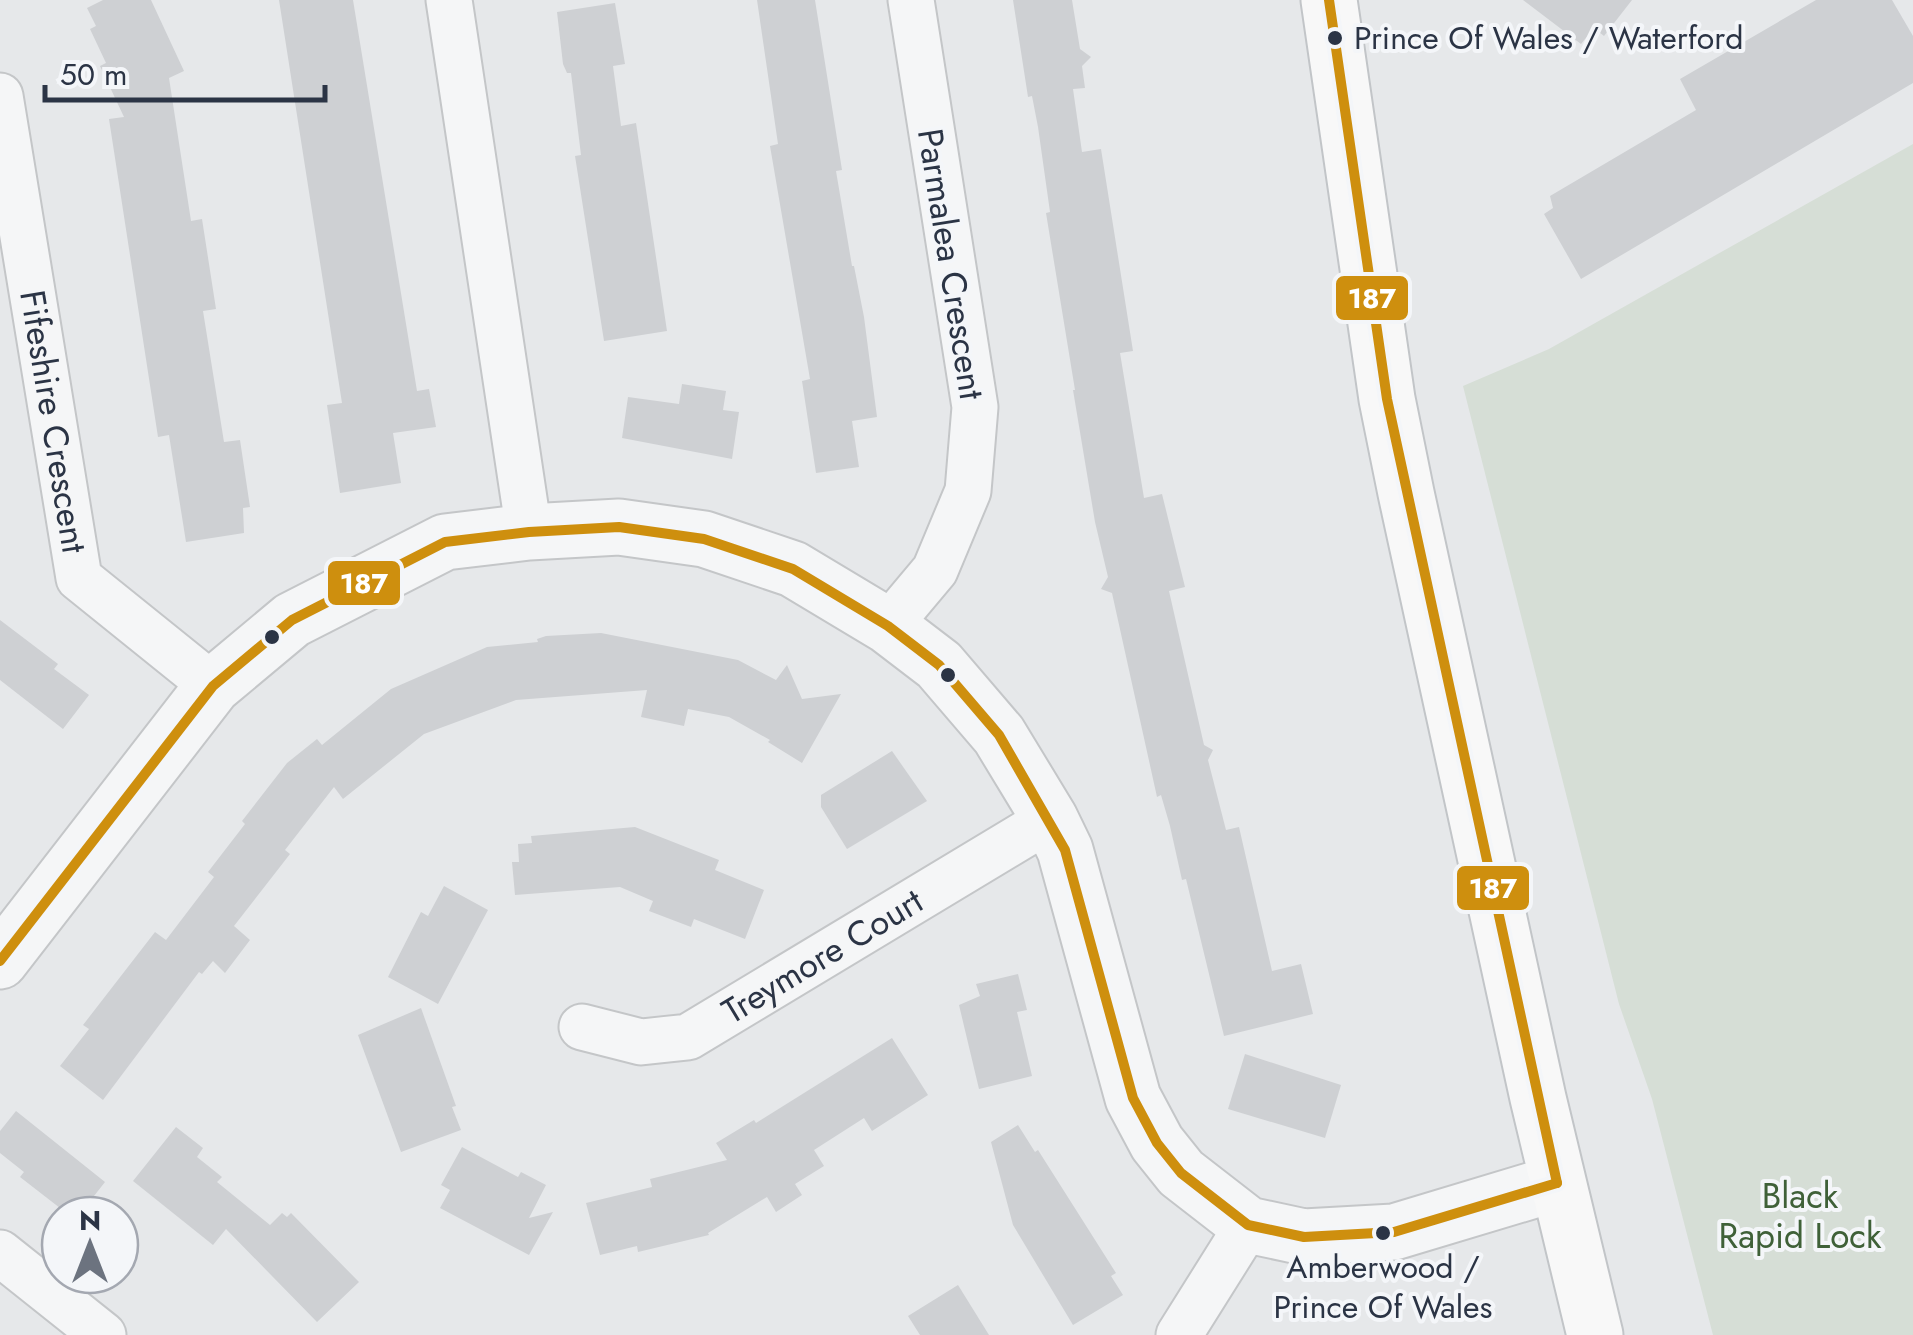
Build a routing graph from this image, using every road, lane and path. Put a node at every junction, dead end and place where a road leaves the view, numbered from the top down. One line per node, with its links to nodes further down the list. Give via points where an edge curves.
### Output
1 (449, 0): 5 (street)
2 (911, 0): 6 (street, Parmalea Crescent, via 975,407 968,491 934,570)
3 (1329, 0): 11 (main road, via 1387,399)
4 (0, 96): 7 (street, Fifeshire Crescent, via 79,578)
5 (530, 532): 6 (street, via 620,528 704,539 794,569); 7 (street, via 445,542 292,620)
6 (888, 626): 8 (street, via 938,666 999,736)
7 (213, 686): 9 (street)
8 (1050, 818): 10 (street, Treymore Court, via 688,1037 640,1042); 12 (street, via 1133,1098 1181,1174)
9 (0, 961)
10 (582, 1027)
11 (1557, 1184): 12 (street, via 1394,1232 1304,1237); 16 (main road)
12 (1248, 1225): 15 (street)
13 (0, 1253): 14 (street)
14 (103, 1335)
15 (1179, 1335)
16 (1595, 1335)

